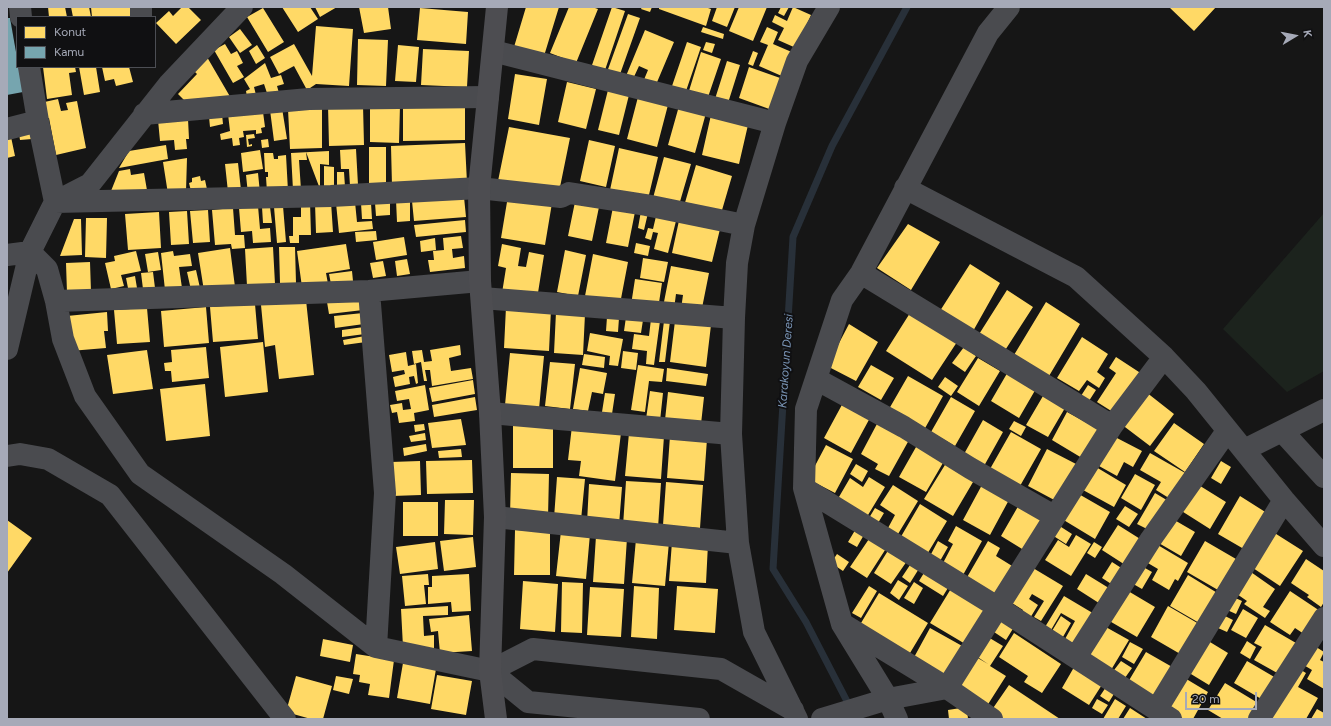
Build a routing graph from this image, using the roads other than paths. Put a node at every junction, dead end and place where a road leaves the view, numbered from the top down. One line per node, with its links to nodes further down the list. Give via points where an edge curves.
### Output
1 (242, 7): 8 (street, via 194,56)
2 (497, 7): 5 (main road)
3 (1009, 7): 13 (street, via 988,33)
4 (821, 9): 10 (street, via 797,60)
5 (493, 51): 7 (main road); 10 (street)
6 (29, 68): 9 (street)
7 (488, 97): 8 (street, via 309,99); 12 (main road)
8 (144, 114): 14 (street, via 90,184)
9 (38, 121): 11 (street); 14 (street)
10 (775, 123): 15 (street)
11 (7, 129)
12 (479, 188): 14 (street, via 331,196); 15 (street, via 561,197 570,193); 19 (main road)
13 (905, 188): 18 (street); 24 (street, via 1076,277)
14 (55, 202): 16 (street)
15 (744, 225): 22 (street, via 737,263)
16 (30, 252): 17 (street); 21 (street, via 47,269); 23 (street)
17 (7, 255)
18 (860, 273): 25 (street, via 842,300); 28 (street)
19 (481, 289): 20 (street); 22 (street); 27 (main road)
20 (369, 291): 21 (street); 44 (street, via 385,493)
21 (56, 301): 44 (street, via 63,339 85,396 140,474 283,574)
22 (734, 318): 31 (street)
23 (7, 349)
24 (1164, 357): 28 (street); 29 (street, via 1196,391)
25 (816, 379): 35 (street, via 806,409); 37 (street, via 904,426 970,468)
26 (1324, 410): 30 (street)
27 (490, 412): 31 (street); 38 (main road)
28 (1112, 426): 37 (street)
29 (1227, 431): 32 (street); 45 (street, via 1151,539)
30 (1282, 431): 32 (street); 34 (street)
31 (731, 434): 39 (street)
32 (1244, 450): 36 (street)
33 (7, 456): 52 (street, via 20,454 48,459 110,495)
34 (1324, 477)
35 (804, 488): 41 (street); 43 (street)
36 (1284, 500): 40 (street); 49 (street)
37 (1054, 516): 41 (street)
38 (495, 517): 39 (street); 46 (main road)
39 (738, 543): 50 (street, via 754,632)
40 (1324, 546)
41 (999, 608): 45 (street); 47 (street)
42 (1324, 618): 57 (street)
43 (842, 624): 47 (street); 48 (street)
44 (376, 647): 46 (street)
45 (1076, 657): 49 (street)
46 (490, 671): 50 (street, via 533,649 721,669); 53 (main road); 54 (street, via 528,702)
47 (947, 688): 48 (street); 56 (street)
48 (888, 699): 51 (street); 55 (street)
49 (1164, 714)
50 (795, 715)
51 (827, 717)
52 (285, 719)
53 (496, 719)
54 (699, 719)
55 (897, 719)
56 (992, 719)
57 (1259, 719)

